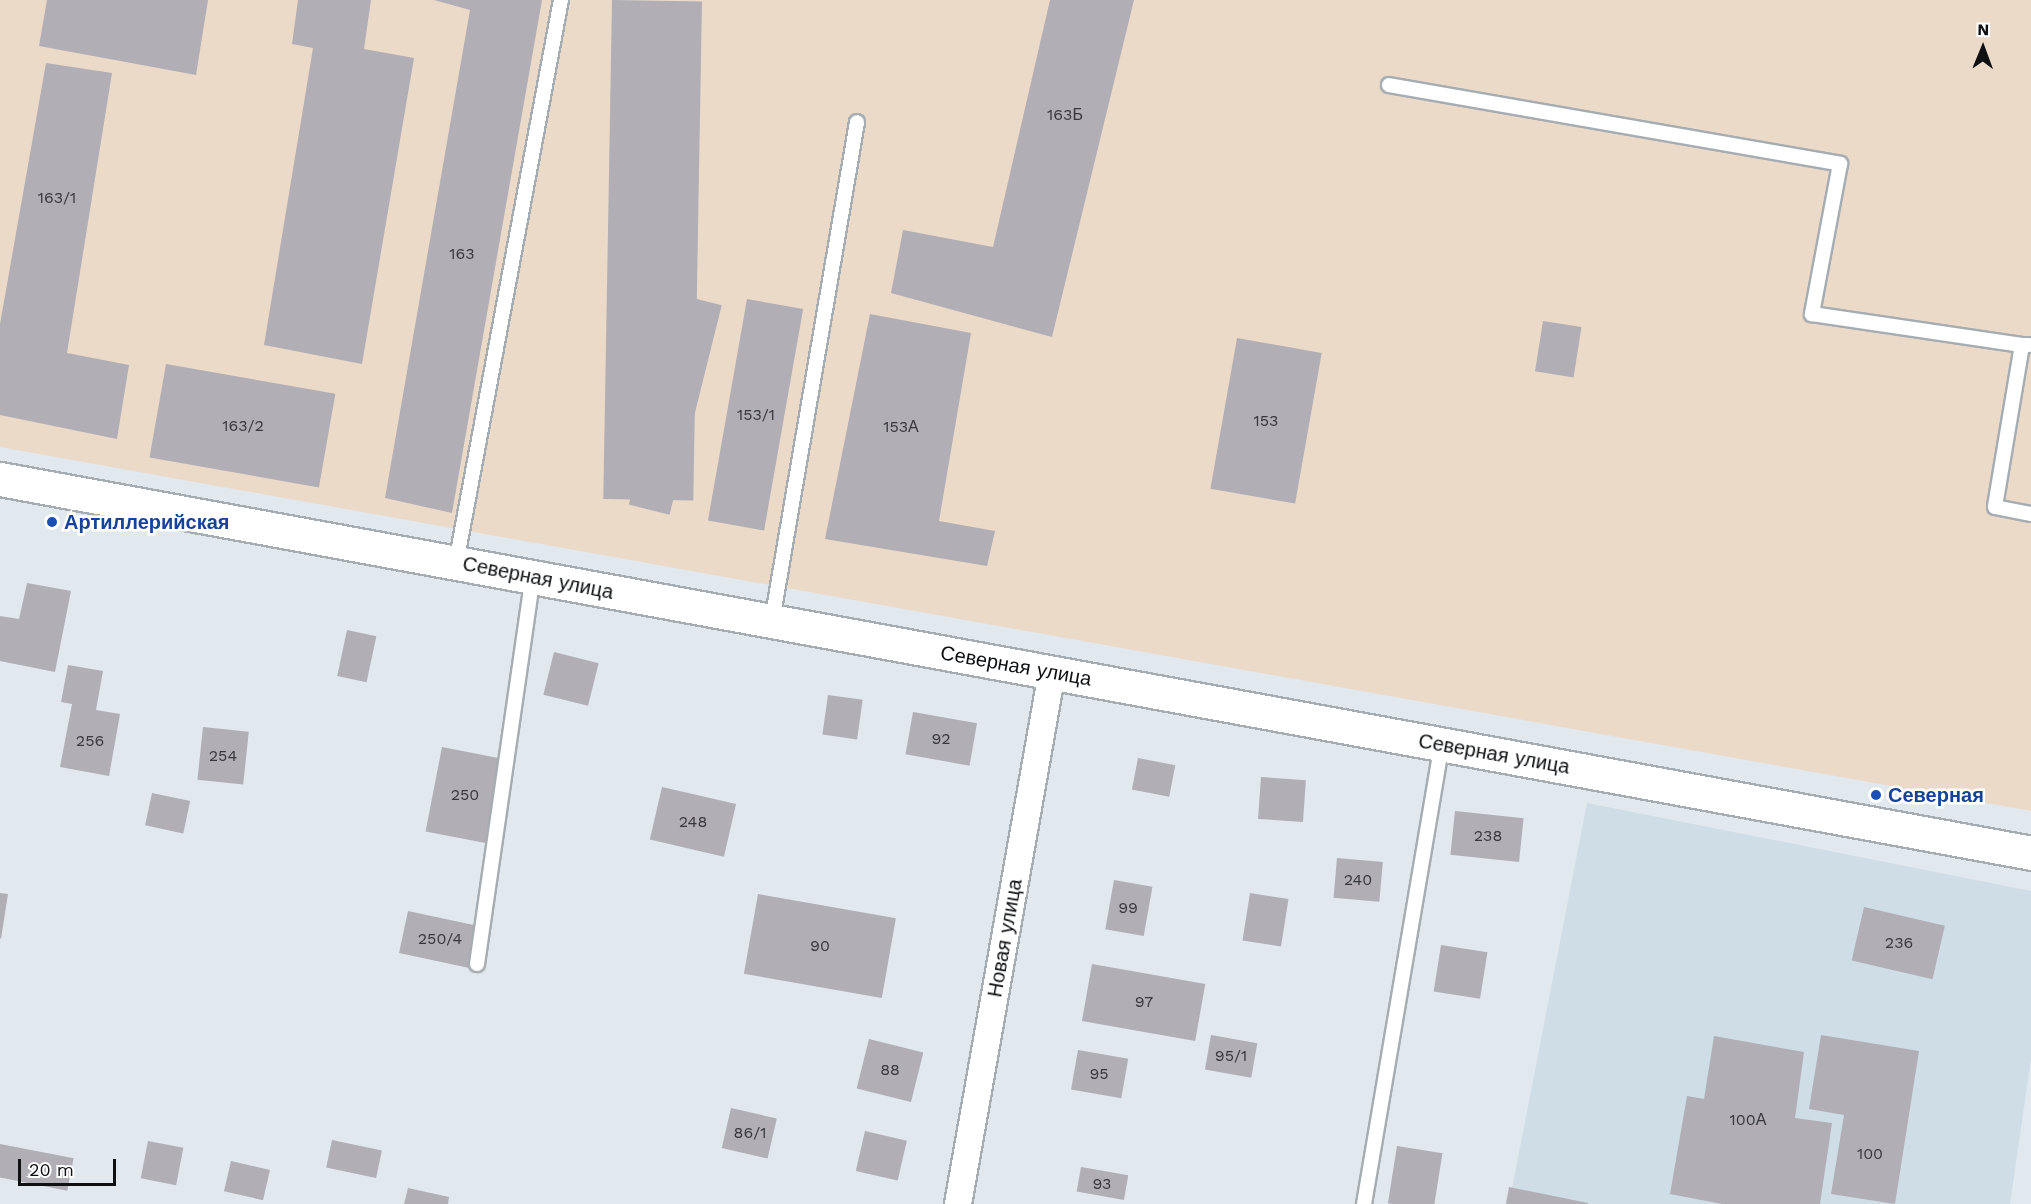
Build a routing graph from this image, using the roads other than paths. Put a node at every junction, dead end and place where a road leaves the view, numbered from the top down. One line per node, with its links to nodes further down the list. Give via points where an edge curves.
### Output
1 (561, 0): 7 (lane)
2 (1389, 85): 4 (lane, via 1840,164 1812,314)
3 (857, 122): 9 (lane)
4 (2027, 345): 6 (lane, via 1995,507)
5 (0, 479): 7 (street, Северная улица)
6 (2031, 514)
7 (456, 563): 8 (street, Северная улица)
8 (533, 577): 9 (street, Северная улица); 13 (lane)
9 (772, 621): 10 (street, Северная улица)
10 (1052, 672): 11 (street, Северная улица); 14 (street, Новая улица)
11 (1442, 744): 12 (street, Северная улица); 15 (lane)
12 (2031, 853)
13 (477, 964)
14 (958, 1204)
15 (1364, 1204)

